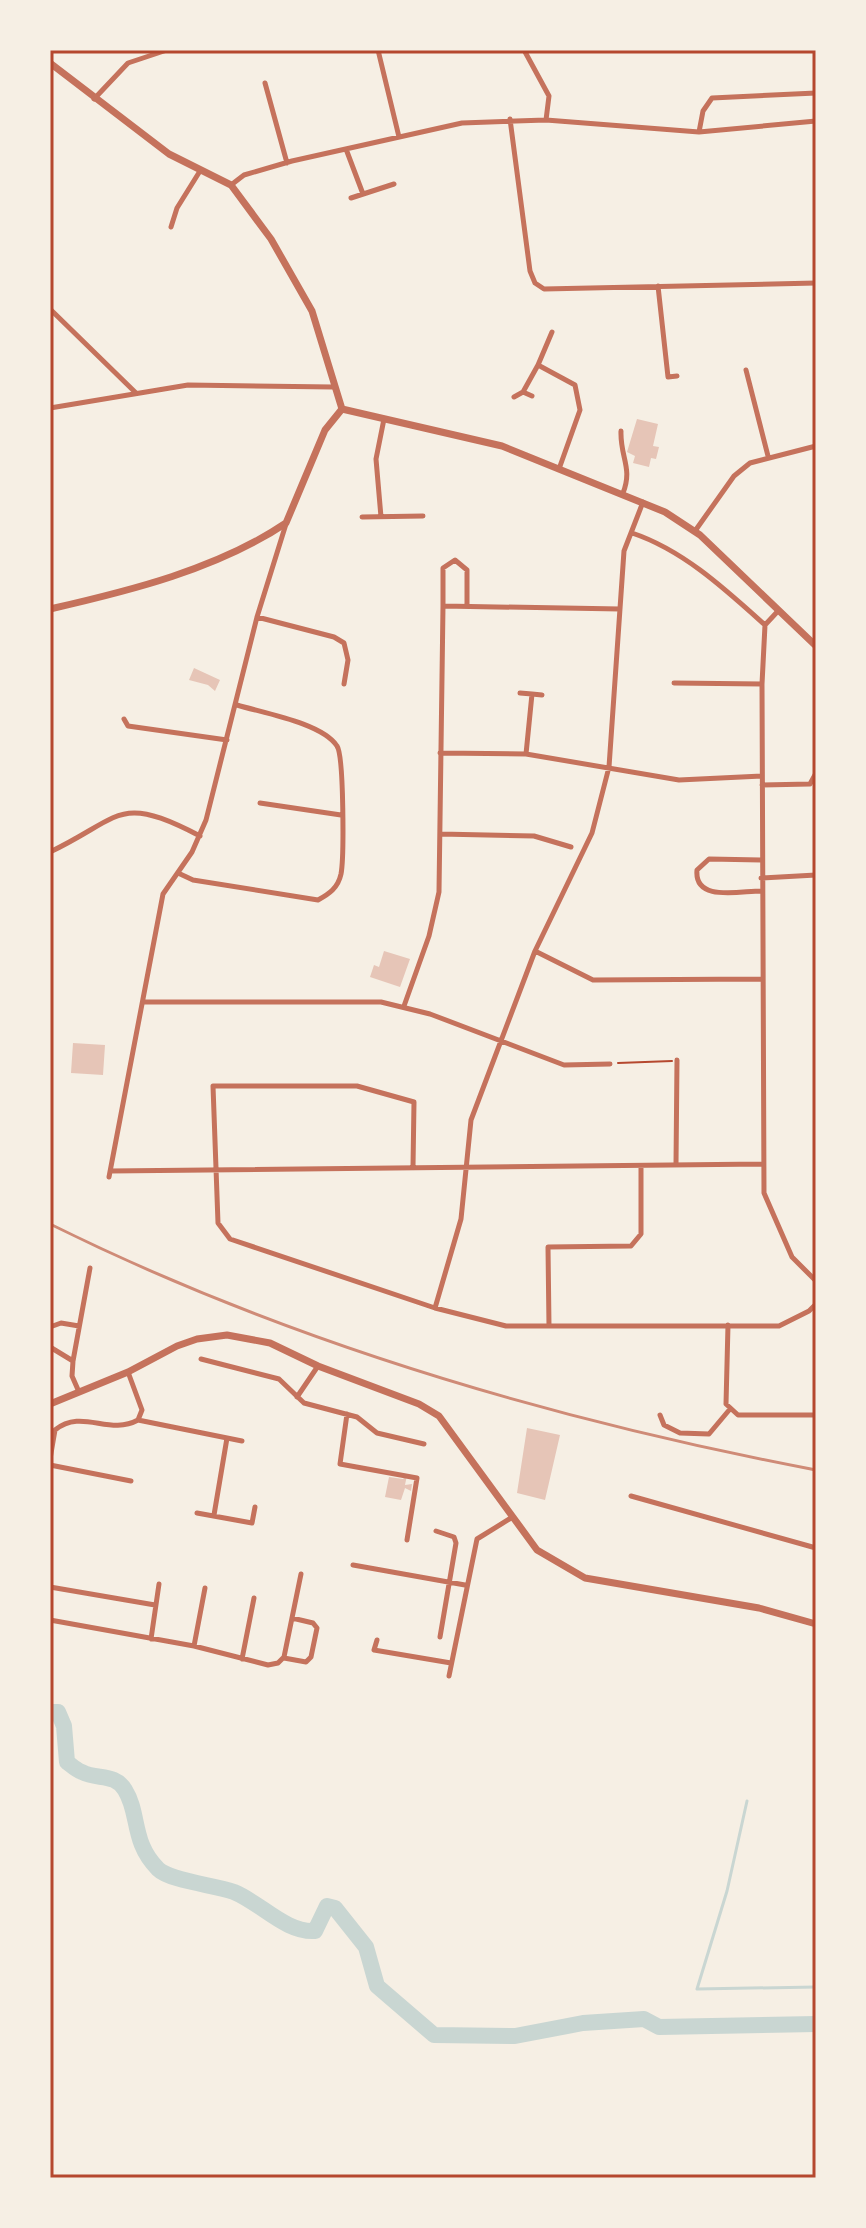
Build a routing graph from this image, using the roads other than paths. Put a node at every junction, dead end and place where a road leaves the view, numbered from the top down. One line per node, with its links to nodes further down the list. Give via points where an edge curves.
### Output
1 (167, 50): 7 (street, via 128,63)
2 (378, 50): 12 (street)
3 (524, 50): 9 (street, via 549,96)
4 (50, 63): 7 (street)
5 (265, 83): 14 (street)
6 (816, 93): 11 (street, via 712,98)
7 (93, 99): 15 (street)
8 (510, 119): 9 (street); 12 (street); 22 (street, via 535,283 544,289)
9 (546, 120): 11 (street)
10 (816, 121): 11 (street)
11 (699, 132)
12 (399, 137): 13 (street)
13 (346, 149): 14 (street); 18 (street)
14 (287, 163): 17 (street, via 244,175)
15 (200, 171): 17 (street); 20 (street)
16 (394, 184): 18 (street)
17 (231, 185): 28 (street, via 271,239 312,311)
18 (363, 194): 19 (street)
19 (351, 198)
20 (171, 227)
21 (816, 283): 22 (street)
22 (658, 286): 27 (street, via 668,377)
23 (50, 309): 30 (street)
24 (552, 332): 25 (street)
25 (538, 365): 29 (street); 39 (street, via 568,378 579,400)
26 (746, 370): 38 (street)
27 (677, 376)
28 (333, 387): 30 (street, via 188,385); 34 (street)
29 (523, 392): 31 (street); 32 (street)
30 (137, 394): 33 (street)
31 (532, 396)
32 (514, 397)
33 (50, 408)
34 (342, 409): 35 (street); 45 (street, via 325,430)
35 (384, 418): 39 (street, via 502,446); 44 (street, via 376,459)
36 (621, 431): 40 (street, via 630,476)
37 (816, 446): 38 (street)
38 (768, 456): 46 (street, via 734,476)
39 (559, 469): 40 (street)
40 (623, 493): 41 (street)
41 (643, 502): 46 (street); 47 (street)
42 (423, 516): 44 (street)
43 (362, 517): 44 (street)
44 (381, 517)
45 (286, 523): 50 (street, via 221,557 116,594); 53 (street)
46 (695, 531): 52 (street)
47 (632, 533): 51 (street, via 624,551); 54 (street, via 657,542 696,568)
48 (443, 606): 49 (street); 49 (street, via 443,568 455,560 467,570); 65 (street)
49 (467, 606): 51 (street)
50 (50, 609)
51 (620, 609): 67 (street)
52 (778, 611): 54 (street); 55 (street)
53 (257, 617): 57 (street, via 344,643); 62 (street)
54 (765, 625): 58 (street)
55 (816, 646)
56 (674, 683): 58 (street)
57 (344, 684)
58 (762, 684): 69 (street)
59 (520, 693): 60 (street)
60 (532, 694): 61 (street); 66 (street)
61 (542, 695)
62 (237, 705): 64 (street); 72 (street, via 323,732 339,747)
63 (124, 719): 64 (street, via 128,726)
64 (227, 740): 74 (street)
65 (440, 753): 66 (street); 73 (street)
66 (526, 754): 67 (street)
67 (609, 767): 69 (street, via 679,780); 82 (street, via 592,833)
68 (816, 773): 70 (street, via 810,784)
69 (762, 776): 70 (street)
70 (762, 785): 77 (street)
71 (260, 803): 72 (street)
72 (341, 815): 78 (street, via 341,874 333,892 318,900 193,880)
73 (440, 834): 75 (street, via 534,836); 85 (street, via 439,892)
74 (200, 836): 76 (street, via 135,810 115,815); 78 (street)
75 (571, 847)
76 (50, 852)
77 (761, 860): 80 (street); 81 (street, via 709,859 697,870 700,887 708,891)
78 (178, 873): 84 (street, via 163,894)
79 (816, 875): 80 (street)
80 (761, 878): 81 (street)
81 (761, 891): 83 (street)
82 (535, 951): 83 (street, via 593,980); 86 (street)
83 (761, 979): 90 (street)
84 (143, 1002): 85 (street); 94 (street, via 109,1174)
85 (404, 1006): 86 (street)
86 (499, 1038): 88 (street, via 564,1065); 91 (street, via 471,1120)
87 (677, 1060): 89 (street)
88 (610, 1064)
89 (676, 1164): 90 (street); 92 (street)
90 (763, 1164): 96 (street, via 772,1216 792,1257)
91 (465, 1166): 92 (street); 93 (street); 98 (street, via 461,1219)
92 (641, 1166): 101 (street, via 641,1234 631,1246 548,1247)
93 (413, 1167): 94 (street); 94 (street, via 414,1102 357,1086 213,1086)
94 (216, 1170): 98 (street, via 218,1223 230,1239)
95 (90, 1268): 100 (street)
96 (816, 1281)
97 (816, 1304): 99 (street, via 779,1326)
98 (435, 1308): 101 (street, via 506,1326)
99 (728, 1325): 101 (street); 111 (street)
100 (79, 1326): 102 (street); 105 (street)
101 (549, 1326)
102 (50, 1327)
103 (50, 1347): 105 (street)
104 (201, 1359): 109 (street, via 279,1379)
105 (73, 1361): 108 (street, via 72,1376)
106 (318, 1366): 107 (street, via 270,1343 227,1335 197,1339); 109 (street); 125 (street, via 439,1416)
107 (128, 1372): 108 (street); 115 (street, via 142,1410)
108 (80, 1394): 110 (street)
109 (297, 1397): 112 (street)
110 (50, 1404)
111 (730, 1408): 113 (street, via 709,1434 680,1433 664,1425); 114 (street, via 738,1415)
112 (347, 1414): 118 (street, via 368,1422 377,1433); 127 (street, via 340,1464 417,1478)
113 (660, 1415)
114 (816, 1415)
115 (138, 1420): 116 (street); 119 (street, via 117,1428 69,1421 55,1430)
116 (227, 1438): 117 (street); 124 (street)
117 (242, 1441)
118 (424, 1444)
119 (50, 1462): 120 (street)
120 (131, 1481)
121 (631, 1496): 128 (street)
122 (255, 1507): 124 (street, via 252,1523)
123 (197, 1513): 124 (street)
124 (214, 1515)
125 (511, 1518): 133 (street, via 477,1539); 140 (street, via 537,1550 585,1578 759,1608)
126 (436, 1531): 131 (street, via 454,1537 456,1543)
127 (407, 1540)
128 (816, 1548)
129 (353, 1565): 131 (street)
130 (301, 1574): 138 (street)
131 (449, 1582): 133 (street); 141 (street)
132 (159, 1584): 137 (street)
133 (465, 1585): 147 (street)
134 (50, 1587): 137 (street)
135 (205, 1588): 144 (street)
136 (254, 1598): 146 (street)
137 (155, 1605): 142 (street)
138 (292, 1618): 145 (street); 145 (street, via 317,1628 306,1662)
139 (50, 1620): 142 (street)
140 (816, 1624)
141 (440, 1637)
142 (151, 1639): 144 (street)
143 (377, 1640): 147 (street, via 373,1653)
144 (194, 1646): 146 (street)
145 (284, 1657): 146 (street, via 268,1665)
146 (242, 1659)
147 (451, 1663): 148 (street)
148 (449, 1676)

